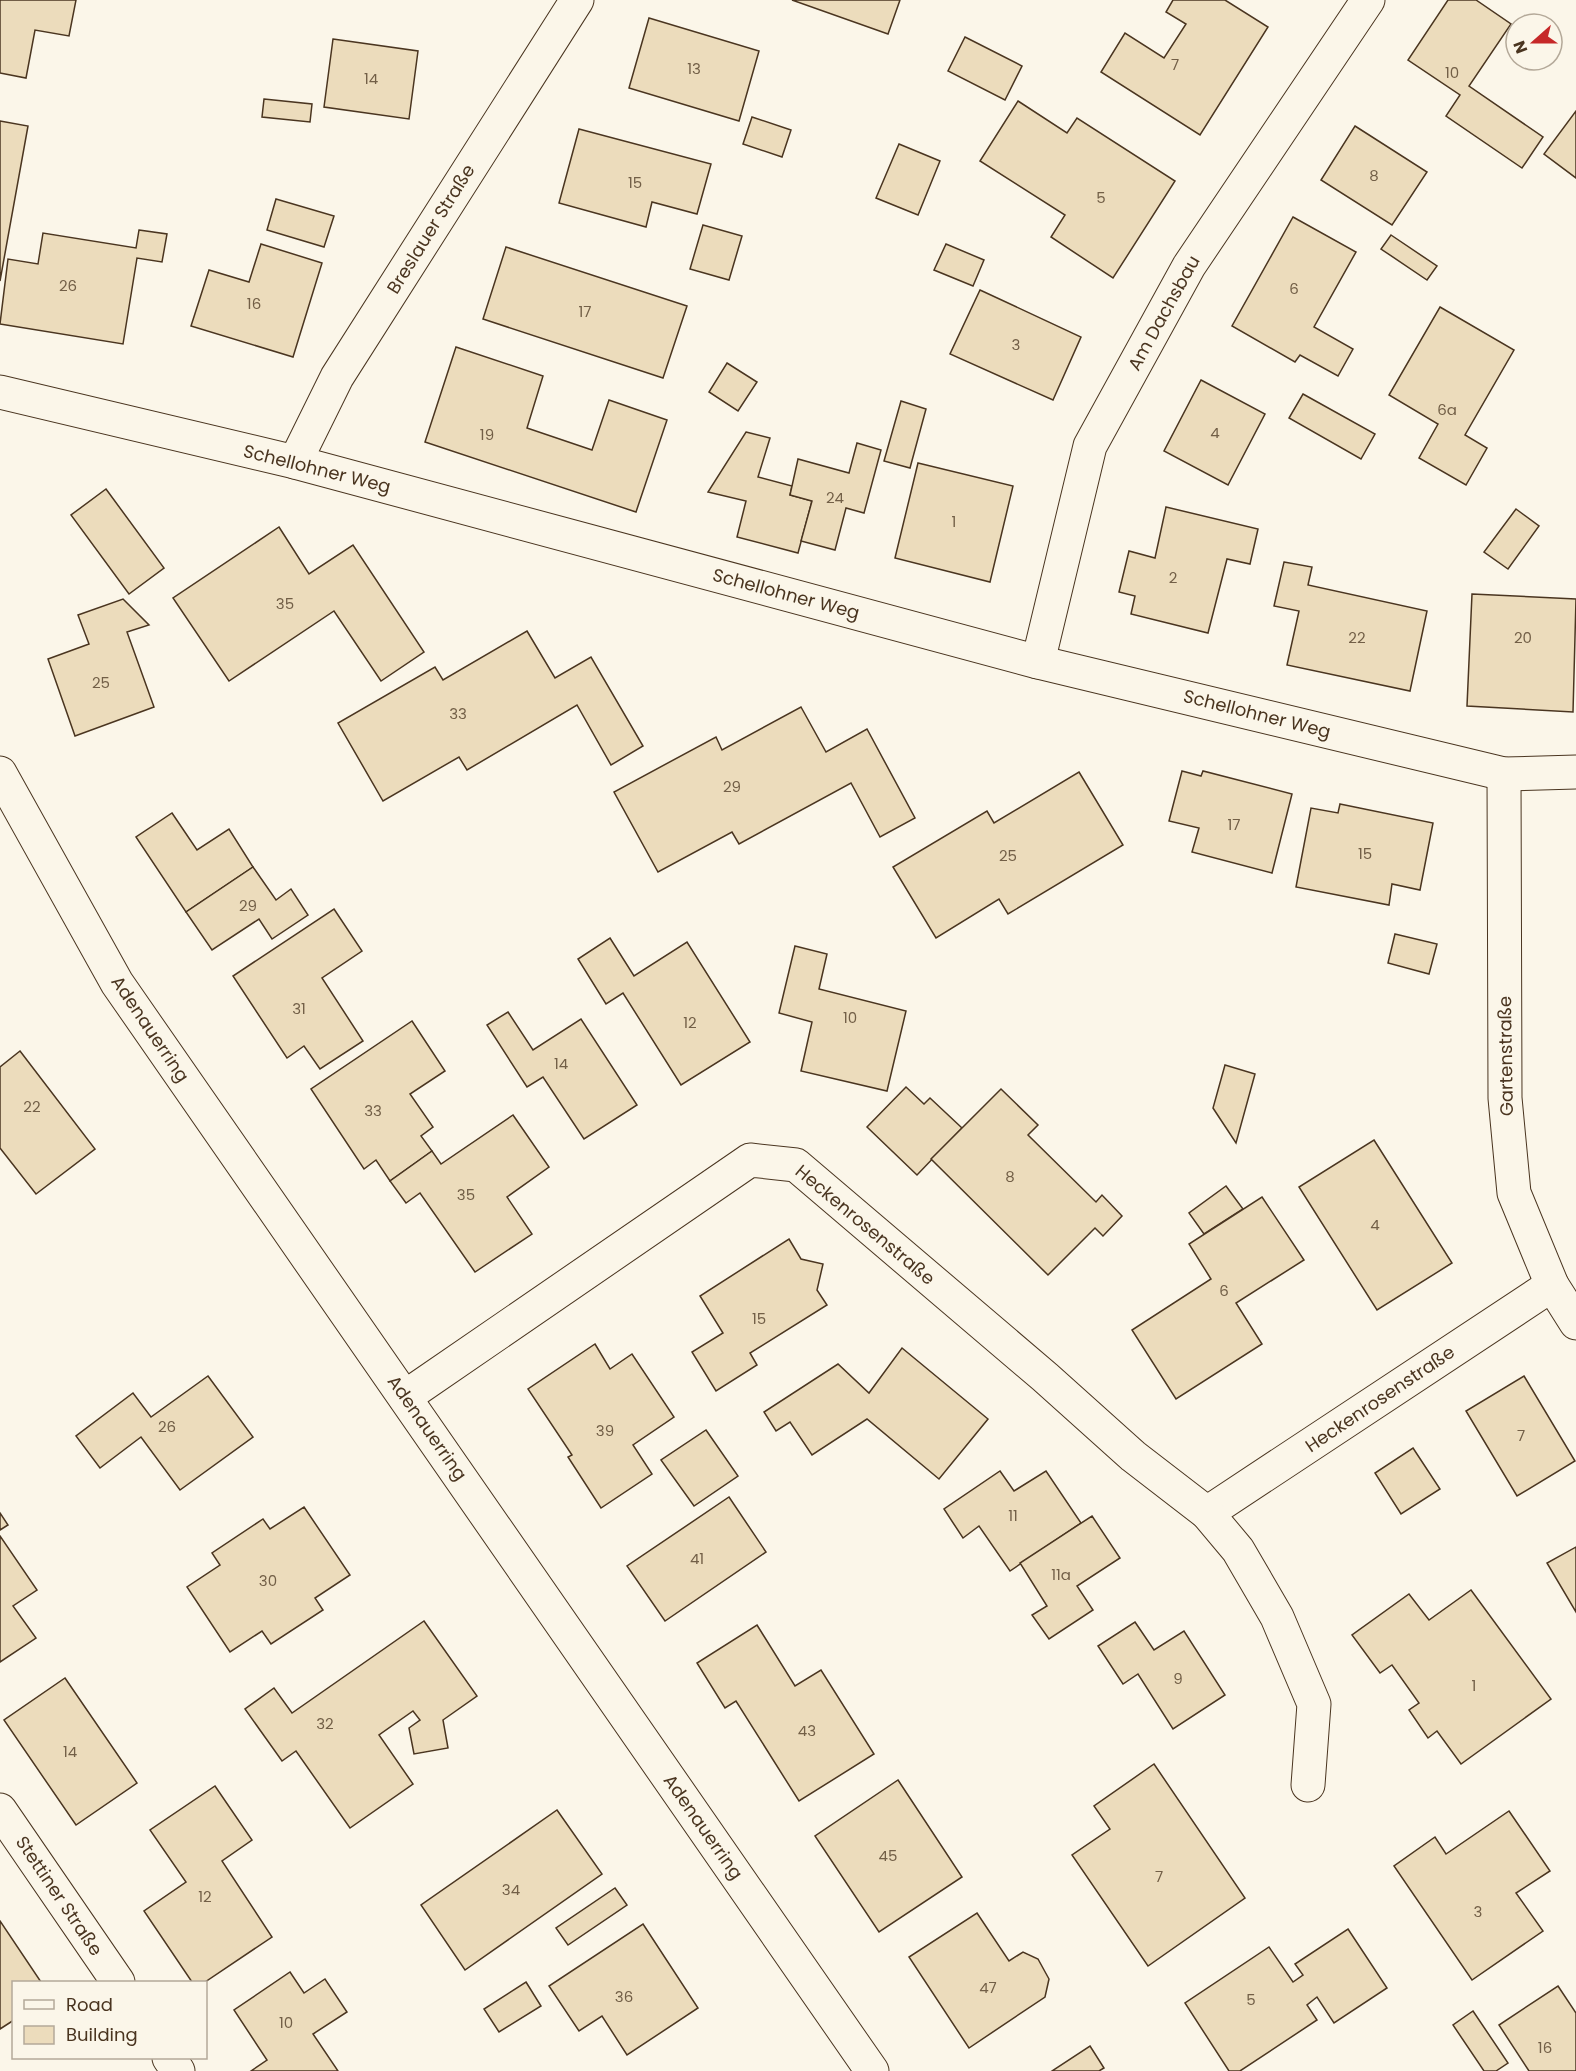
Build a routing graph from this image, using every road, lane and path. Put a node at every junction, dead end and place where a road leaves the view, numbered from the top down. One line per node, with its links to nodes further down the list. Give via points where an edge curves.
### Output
1 (577, 0): 4 (street, Breslauer Straße, via 338,377)
2 (1368, 0): 5 (street, Am Dachsbau, via 1189,266 1090,446)
3 (0, 392): 4 (street, Schellohner Weg)
4 (295, 462): 5 (street, Schellohner Weg)
5 (1038, 662): 8 (street, Schellohner Weg)
6 (1576, 772): 8 (street, Schellohner Weg)
7 (0, 773): 11 (street, Adenauerring, via 117,983)
8 (1504, 774): 9 (street, Gartenstraße, via 1506,1098 1514,1193)
9 (1552, 1285): 10 (street, Gartenstraße); 12 (street, Heckenrosenstraße)
10 (1576, 1323)
11 (405, 1397): 12 (street, Heckenrosenstraße, via 750,1160 796,1165 1133,1456); 16 (street, Adenauerring)
12 (1207, 1513): 13 (street, Heckenrosenstraße, via 1238,1550 1277,1617 1314,1704)
13 (1308, 1785)
14 (0, 1810): 15 (street, Stettiner Straße)
15 (117, 1981)
16 (872, 2071)

